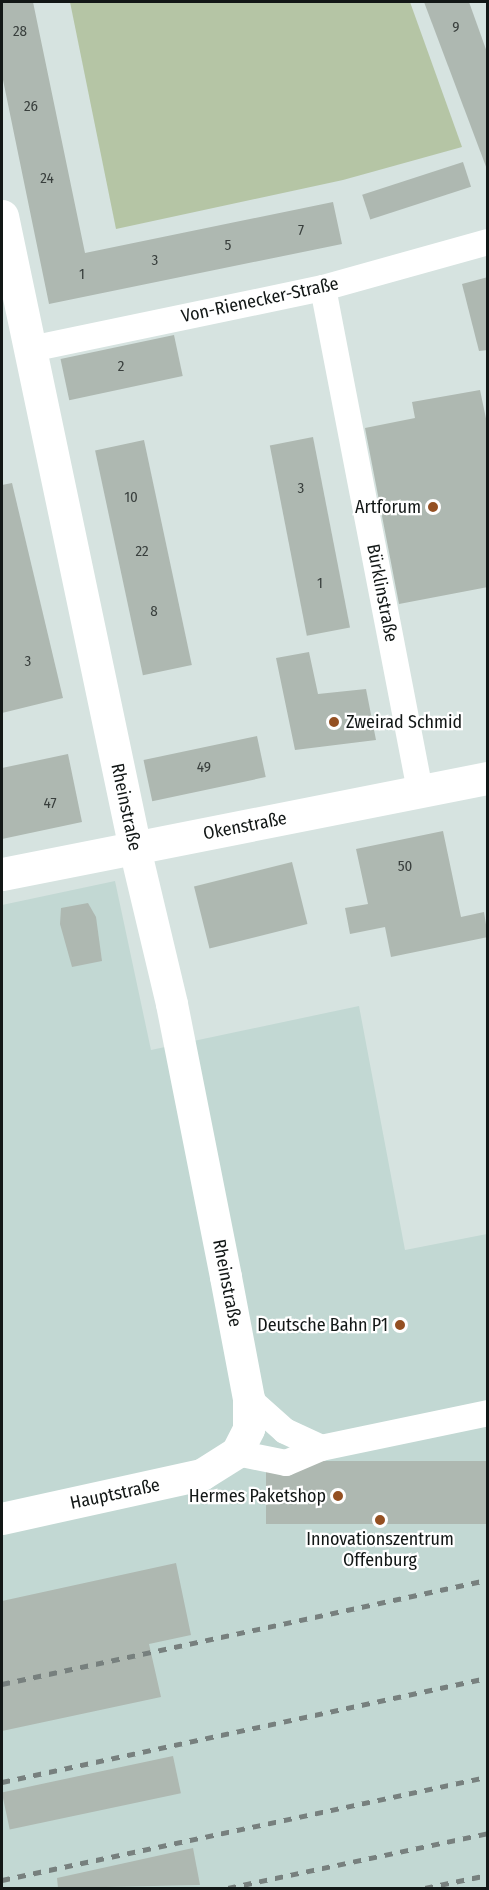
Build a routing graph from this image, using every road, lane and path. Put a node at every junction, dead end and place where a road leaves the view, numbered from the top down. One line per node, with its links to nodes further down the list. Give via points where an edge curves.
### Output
1 (2, 216): 4 (main road, Rheinstraße)
2 (488, 242): 3 (street, Von-Rienecker-Straße)
3 (323, 288): 4 (street, Von-Rienecker-Straße); 6 (street, Bürklinstraße)
4 (31, 349): 7 (main road, Rheinstraße)
5 (488, 778): 6 (main road, Okenstraße)
6 (420, 791): 7 (main road, Okenstraße)
7 (135, 849): 8 (main road, Okenstraße); 9 (street, Rheinstraße, via 172,1004)
8 (2, 874)
9 (249, 1399): 11 (street, via 285,1431); 12 (street, via 249,1429)
10 (488, 1413): 11 (street)
11 (321, 1448): 12 (street, via 286,1463)
12 (237, 1453): 13 (street, Hauptstraße, via 202,1475)
13 (2, 1519)

